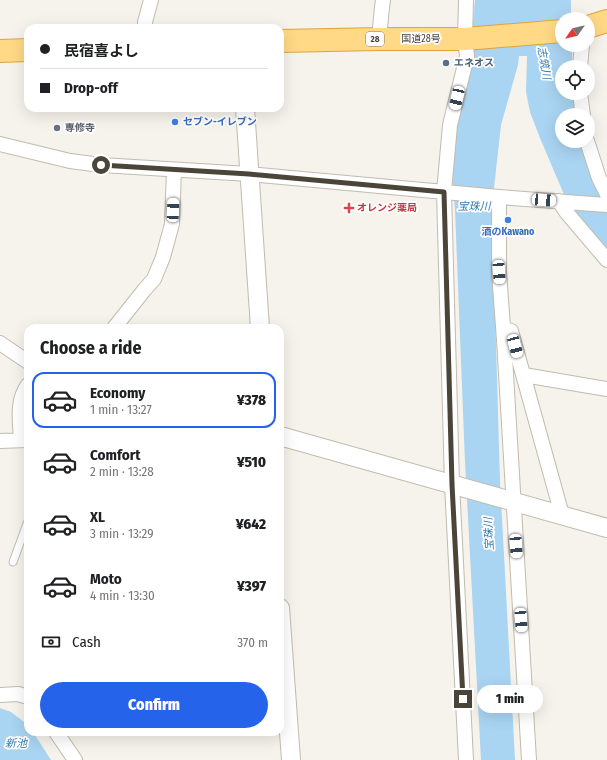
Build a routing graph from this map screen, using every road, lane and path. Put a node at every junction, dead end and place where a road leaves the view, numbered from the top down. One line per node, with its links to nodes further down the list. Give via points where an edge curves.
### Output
1 (152, 0): 5 (street)
2 (383, 0): 8 (street)
3 (466, 0): 9 (street)
4 (607, 22): 6 (highway)
5 (145, 24)
6 (595, 25)
7 (555, 32): 9 (highway, 国道28号 / 28)
8 (380, 39): 9 (highway, 国道28号 / 28); 10 (highway, 国道28号 / 28)
9 (468, 39): 18 (street, via 450,125)
10 (284, 41)
11 (24, 50): 12 (highway)
12 (0, 51)
13 (245, 112): 17 (street)
14 (0, 144): 16 (street, via 70,161)
15 (589, 148): 19 (street)
16 (174, 170): 17 (street); 24 (street, via 172,224 163,257 154,279)
17 (249, 174): 18 (street); 25 (street)
18 (447, 192): 20 (street); 35 (street)
19 (607, 194)
20 (499, 197): 21 (street); 26 (street, via 499,272)
21 (561, 201): 22 (street); 23 (street, via 567,213)
22 (607, 205)
23 (607, 260)
24 (117, 324)
25 (260, 324)
26 (504, 328): 29 (street, via 511,330); 36 (street)
27 (0, 343): 28 (street)
28 (24, 359)
29 (524, 375): 30 (street); 37 (street)
30 (607, 389)
31 (24, 392): 33 (street, via 20,411)
32 (284, 437): 35 (street)
33 (24, 440): 34 (street)
34 (0, 441)
35 (454, 485): 36 (street); 47 (street)
36 (510, 500): 37 (street); 48 (street)
37 (562, 515): 38 (street)
38 (607, 528)
39 (24, 532): 40 (lane)
40 (13, 562)
41 (284, 663): 46 (street)
42 (0, 695): 43 (street)
43 (24, 696)
44 (59, 736): 45 (street)
45 (75, 760)
46 (291, 760)
47 (466, 760)
48 (529, 760)

